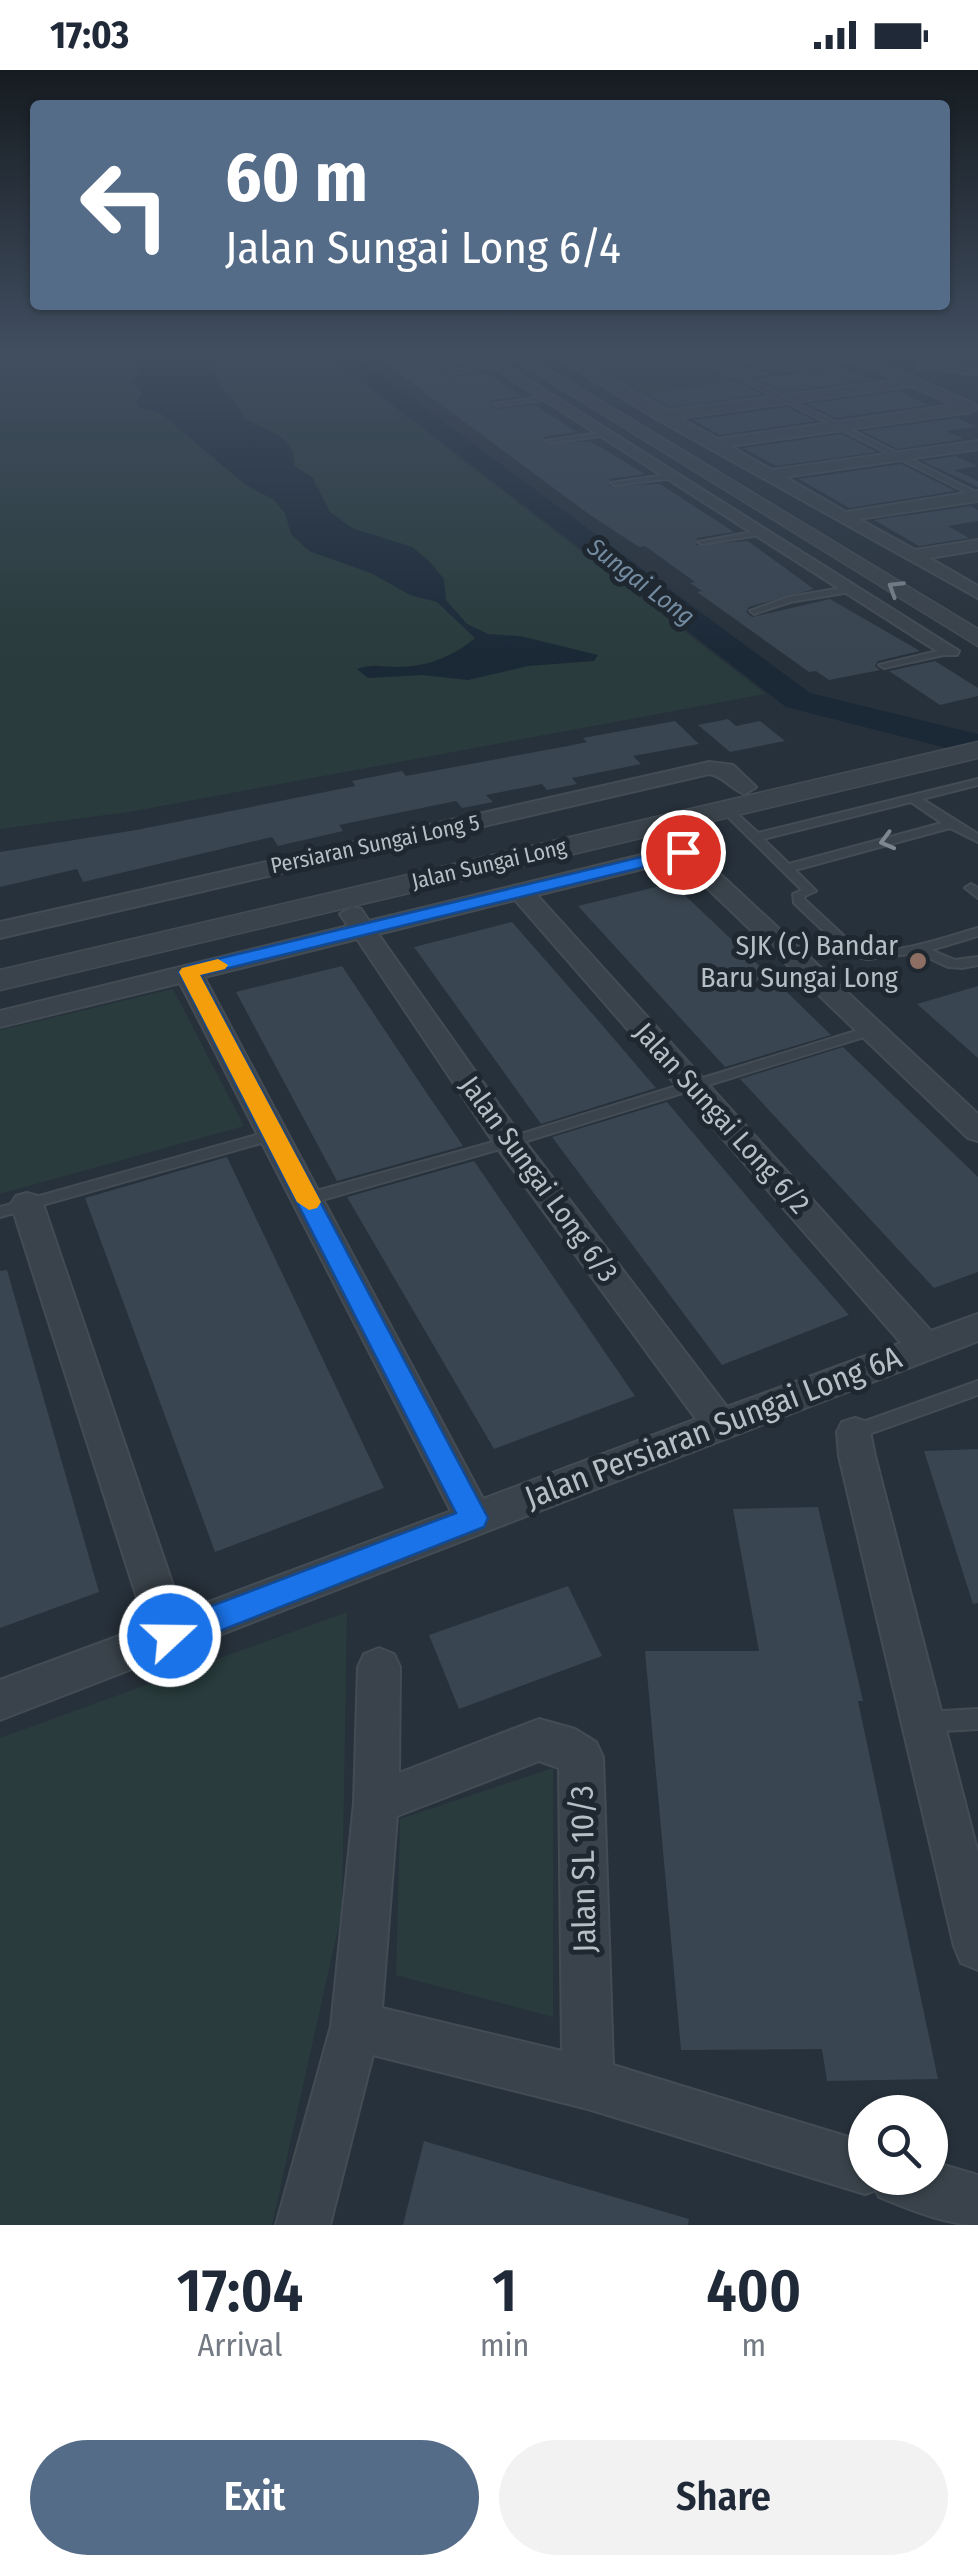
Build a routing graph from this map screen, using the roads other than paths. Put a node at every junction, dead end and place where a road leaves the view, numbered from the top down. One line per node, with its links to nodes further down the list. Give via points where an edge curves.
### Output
1 (635, 453): 8 (street)
2 (696, 453): 21 (street, one-way to 2)
3 (702, 453): 20 (street)
4 (730, 453): 9 (street)
5 (890, 453): 7 (lane)
6 (922, 453): 7 (street)
7 (897, 456): 9 (street); 11 (lane)
8 (671, 476): 10 (lane); 13 (street)
9 (770, 476): 12 (street)
10 (615, 483)
11 (978, 496): 12 (street)
12 (842, 517): 16 (street)
13 (763, 532): 14 (lane); 17 (street)
14 (702, 542)
15 (978, 545): 16 (street)
16 (912, 556): 18 (street)
17 (853, 589): 19 (lane); 22 (street)
18 (978, 593)
19 (754, 611)
20 (978, 616)
21 (978, 639)
22 (950, 651): 23 (lane)
23 (884, 665)
24 (978, 730): 27 (street, Jalan Sungai Long)
25 (969, 752): 27 (street, Jalan Sungai Long)
26 (978, 782): 28 (lane)
27 (735, 798): 30 (street, Jalan Sungai Long); 31 (lane); 38 (street, Persiaran Sungai Long 5, via 725,770 709,768); 41 (street, Jalan Sungai Long)
28 (913, 798): 29 (lane); 31 (lane)
29 (951, 824): 32 (lane); 34 (lane, one-way to 34)
30 (654, 826): 33 (street); 36 (street, Jalan Sungai Long)
31 (757, 837): 34 (lane)
32 (978, 839)
33 (683, 852): 35 (street); 46 (street)
34 (789, 868): 40 (lane, via 810,891 798,900 854,952 881,957)
35 (520, 891): 37 (street); 47 (street, Jalan Sungai Long 6/2)
36 (341, 899): 37 (street, Jalan Sungai Long 6/3); 44 (street, Jalan Sungai Long)
37 (362, 928): 43 (street); 50 (street, Jalan Sungai Long 6/3)
38 (0, 930)
39 (978, 932): 40 (lane)
40 (920, 949): 42 (lane, via 959,967)
41 (0, 956)
42 (978, 961)
43 (188, 972): 45 (street); 49 (street)
44 (0, 980)
45 (0, 1018)
46 (872, 1030): 47 (lane); 48 (street)
47 (694, 1087): 50 (lane); 54 (street, Jalan Sungai Long 6/2)
48 (978, 1131)
49 (274, 1135): 51 (street); 52 (lane)
50 (510, 1142): 51 (lane); 56 (street, Jalan Sungai Long 6/3)
51 (308, 1200): 58 (street)
52 (14, 1208): 59 (street)
53 (978, 1328): 54 (street, Jalan Persiaran Sungai Long 6A)
54 (923, 1346): 56 (street, Jalan Persiaran Sungai Long 6A)
55 (978, 1388): 57 (lane)
56 (721, 1426): 58 (street, Jalan Persiaran Sungai Long 6A)
57 (855, 1432): 63 (street)
58 (474, 1518): 59 (street, Jalan Persiaran Sungai Long 6A)
59 (170, 1636): 61 (street, Jalan Persiaran Sungai Long 6A)
60 (379, 1667): 64 (street)
61 (0, 1700)
62 (978, 1719): 63 (lane)
63 (924, 1722): 65 (street)
64 (376, 1803): 66 (street); 67 (street, Jalan SL 10/3, via 539,1740 581,1757)
65 (978, 1946)
66 (356, 2026): 67 (street); 71 (street)
67 (588, 2083): 68 (street)
68 (848, 2163)
69 (948, 2193): 70 (street)
70 (978, 2202)
71 (303, 2225)

